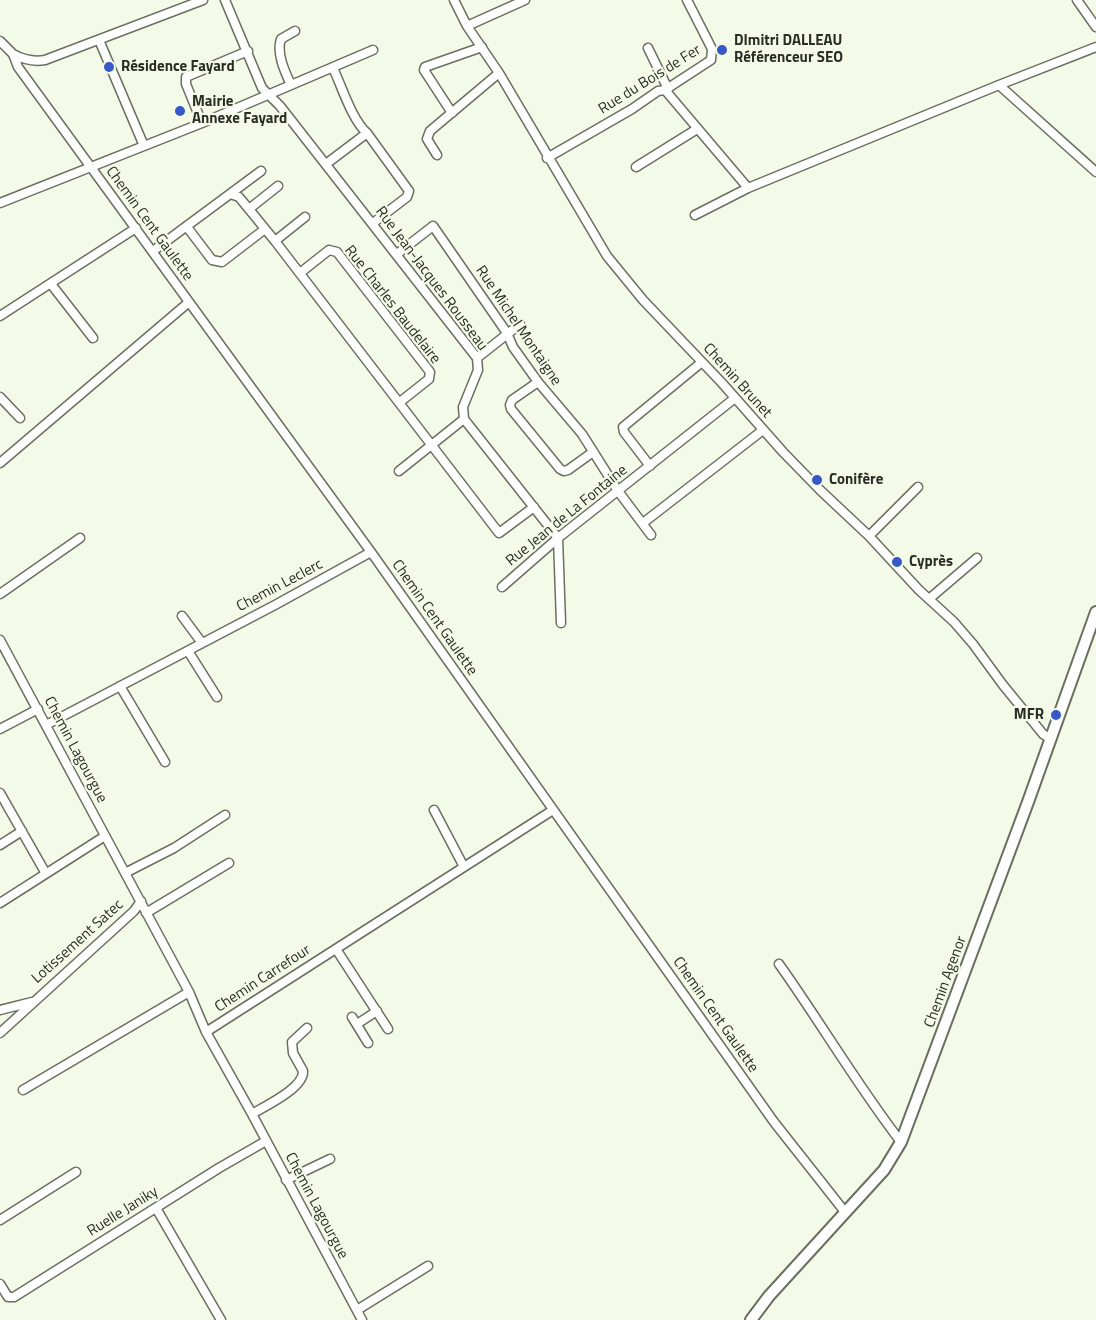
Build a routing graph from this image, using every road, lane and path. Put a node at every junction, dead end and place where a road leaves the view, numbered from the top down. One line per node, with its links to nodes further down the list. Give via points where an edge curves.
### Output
1 (202, 0): 10 (street)
2 (225, 0): 16 (street)
3 (454, 0): 7 (street, Chemin Brunet)
4 (525, 0): 7 (street)
5 (687, 0): 22 (street, Rue du Bois de Fer, via 713,57)
6 (1077, 0): 8 (street)
7 (467, 26): 12 (street, Chemin Brunet)
8 (1096, 27)
9 (295, 32): 21 (street, via 279,44)
10 (99, 40): 17 (street, via 38,62); 28 (street)
11 (0, 41): 17 (street, Chemin Cent Gaulette)
12 (482, 47): 19 (street, Chemin Brunet); 24 (street, via 425,67)
13 (648, 48): 22 (street)
14 (1096, 48): 20 (street)
15 (373, 50): 18 (street)
16 (248, 51): 23 (street); 25 (street, via 186,77)
17 (13, 54): 32 (street, Chemin Cent Gaulette, via 18,67)
18 (333, 68): 21 (street); 27 (street, via 354,115)
19 (499, 74): 24 (street); 30 (street, Chemin Brunet)
20 (999, 84): 35 (street); 37 (street)
21 (291, 85): 23 (street)
22 (666, 89): 26 (street); 30 (street, Rue du Bois de Fer)
23 (266, 94): 25 (street); 31 (street, Rue Jean-Jacques Rousseau)
24 (453, 113): 29 (street, via 428,135 428,144)
25 (202, 123): 28 (street)
26 (696, 129): 33 (street); 37 (street)
27 (367, 133): 31 (street); 43 (street, via 409,191 407,197)
28 (144, 146): 32 (street)
29 (436, 154)
30 (547, 158): 58 (street, Chemin Brunet, via 606,256)
31 (326, 164): 43 (street, Rue Jean-Jacques Rousseau)
32 (92, 167): 39 (street); 45 (street, Chemin Cent Gaulette)
33 (636, 167)
34 (261, 171): 38 (street)
35 (1096, 172)
36 (278, 186): 40 (street)
37 (748, 188): 41 (street)
38 (231, 194): 40 (street); 44 (street)
39 (0, 203)
40 (249, 209): 46 (street)
41 (695, 215)
42 (305, 217): 47 (street)
43 (373, 223): 49 (street, Rue Jean-Jacques Rousseau)
44 (187, 227): 46 (street, via 212,260 222,262); 48 (street)
45 (136, 228): 48 (street, Chemin Cent Gaulette); 51 (street)
46 (265, 229): 47 (street)
47 (275, 242): 50 (street)
48 (153, 251): 52 (street, Chemin Cent Gaulette)
49 (397, 254): 55 (street, Rue Michel Montaigne, via 433,226); 57 (street, Rue Jean-Jacques Rousseau)
50 (300, 273): 62 (street); 62 (street, Rue Charles Baudelaire, via 329,250 336,252 430,372 429,379)
51 (51, 284): 53 (street); 56 (street)
52 (189, 302): 68 (street); 79 (street, Chemin Cent Gaulette)
53 (0, 316)
54 (520, 324): 55 (street)
55 (507, 333): 57 (street); 59 (street, Rue Michel Montaigne)
56 (93, 338)
57 (477, 358): 64 (street, Rue Jean-Jacques Rousseau, via 478,370 463,407)
58 (702, 362): 61 (street, Chemin Brunet); 69 (street, Rue Jean de La Fontaine, via 623,427)
59 (538, 382): 67 (street, Rue Michel Montaigne); 67 (street, via 512,400 511,409 560,469 568,470)
60 (0, 397): 63 (street)
61 (735, 398): 65 (street, Chemin Brunet); 69 (street, Rue Jean de La Fontaine)
62 (400, 402): 66 (street)
63 (20, 418)
64 (464, 419): 66 (street); 73 (street)
65 (763, 430): 74 (street); 76 (street, Chemin Brunet)
66 (431, 446): 70 (street); 73 (street, via 499,533)
67 (593, 452): 72 (street, Rue Michel Montaigne)
68 (0, 463)
69 (650, 466): 72 (street, Rue Jean de La Fontaine)
70 (399, 471)
71 (918, 487): 76 (street)
72 (618, 491): 74 (street, Rue Michel Montaigne); 78 (street, Rue Jean de La Fontaine)
73 (534, 507): 78 (street)
74 (643, 524): 75 (street, Rue Michel Montaigne)
75 (651, 535)
76 (869, 536): 83 (street, Chemin Brunet)
77 (80, 538): 82 (street)
78 (558, 538): 81 (street, Rue Jean de La Fontaine); 86 (street)
79 (371, 552): 88 (street, Chemin Leclerc); 99 (street, Chemin Cent Gaulette)
80 (977, 558): 83 (street)
81 (501, 587)
82 (0, 594)
83 (929, 599): 95 (street, Chemin Brunet, via 954,622 1042,734)
84 (1096, 612): 95 (main road, Chemin Agenor)
85 (182, 616): 88 (street)
86 (561, 623)
87 (0, 640): 92 (street, Chemin Lagourgue)
88 (202, 643): 89 (street, Chemin Leclerc)
89 (188, 651): 90 (street, Chemin Leclerc); 91 (street)
90 (120, 686): 93 (street, Chemin Leclerc); 96 (street)
91 (217, 697)
92 (38, 709): 93 (street, Chemin Lagourgue); 94 (street)
93 (46, 725): 102 (street, Chemin Lagourgue)
94 (0, 729)
95 (1051, 739): 125 (main road, Chemin Agenor)
96 (165, 762)
97 (0, 793): 101 (street)
98 (434, 810): 105 (street)
99 (553, 810): 105 (street, Chemin Carrefour); 130 (street, Chemin Cent Gaulette, via 774,1122)
100 (225, 815): 107 (street)
101 (22, 831): 103 (street); 106 (street)
102 (105, 836): 106 (street); 107 (street, Chemin Lagourgue)
103 (0, 845)
104 (229, 864): 110 (street)
105 (464, 867): 111 (street, Chemin Carrefour)
106 (45, 872): 109 (street)
107 (125, 873): 108 (street, Chemin Lagourgue)
108 (141, 901): 110 (street, Chemin Lagourgue); 114 (street, Lotissement Satec)
109 (0, 903)
110 (147, 913): 113 (street, Chemin Lagourgue)
111 (336, 949): 116 (street); 119 (street, Chemin Carrefour)
112 (779, 964): 125 (street)
113 (189, 992): 119 (street, Chemin Lagourgue); 122 (street)
114 (32, 1002): 115 (street, Lotissement Satec); 120 (street, Lotissement Satec)
115 (0, 1010)
116 (377, 1011): 118 (street); 121 (street, via 354,1021)
117 (308, 1028): 123 (street, via 292,1042 303,1071 301,1081)
118 (388, 1029)
119 (206, 1032): 123 (street, Chemin Lagourgue)
120 (0, 1034)
121 (368, 1043)
122 (23, 1090)
123 (252, 1114): 124 (street, Chemin Lagourgue)
124 (266, 1141): 128 (street, Chemin Lagourgue); 129 (street, Ruelle Janiky)
125 (901, 1143): 130 (main road, Chemin Agenor, via 884,1170)
126 (330, 1159): 128 (street)
127 (76, 1172): 131 (street)
128 (286, 1180): 134 (street, Chemin Lagourgue)
129 (156, 1208): 133 (street, Ruelle Janiky, via 14,1297 8,1297); 135 (street)
130 (845, 1212): 137 (main road, Chemin Agenor)
131 (0, 1220)
132 (428, 1266): 134 (street)
133 (0, 1284)
134 (357, 1310): 136 (street, Chemin Lagourgue)
135 (221, 1320)
136 (362, 1320)
137 (751, 1320)

